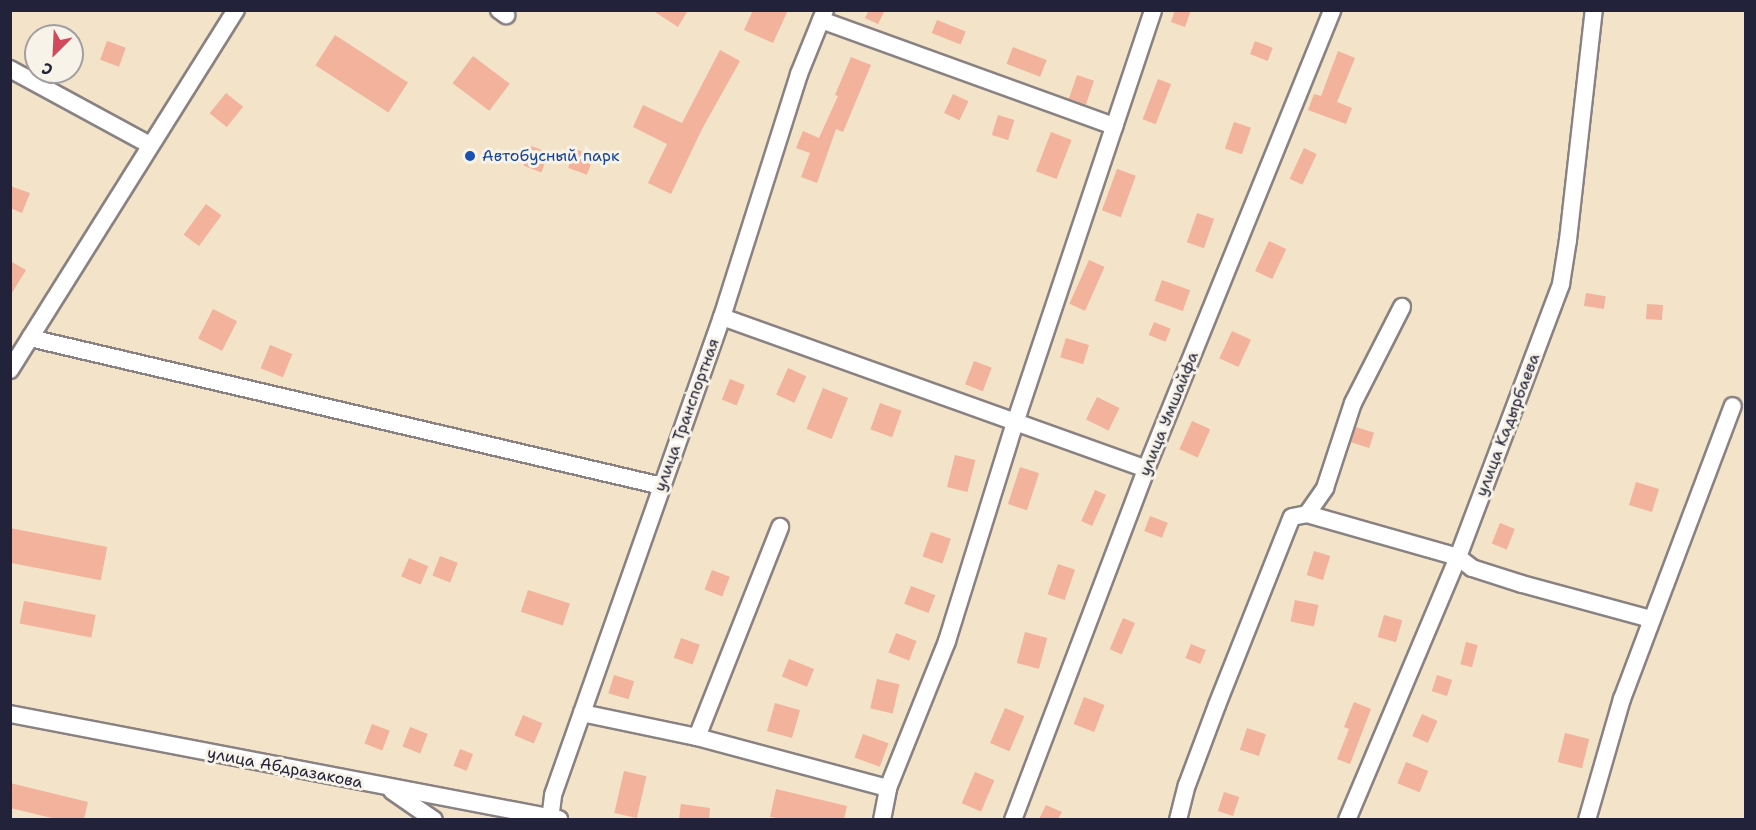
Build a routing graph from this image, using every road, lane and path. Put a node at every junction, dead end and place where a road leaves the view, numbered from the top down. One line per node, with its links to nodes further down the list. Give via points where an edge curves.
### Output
1 (236, 10): 8 (street)
2 (1153, 10): 7 (street)
3 (1332, 10): 15 (street, улица Умшайфа)
4 (1594, 10): 19 (street, улица Кадырбаева, via 1561,284)
5 (823, 15): 7 (street); 10 (street, улица Транспортная, via 800,74)
6 (10, 69): 8 (street)
7 (1114, 126): 14 (street)
8 (150, 146): 11 (street)
9 (1402, 307): 17 (street, via 1353,403 1325,488)
10 (722, 317): 14 (street); 16 (street, улица Транспортная)
11 (30, 338): 12 (street); 16 (street)
12 (10, 370)
13 (1733, 406): 20 (street)
14 (1015, 423): 15 (street); 25 (street, via 947,641)
15 (1146, 468): 29 (street, улица Умшайфа)
16 (662, 486): 21 (street, улица Транспортная)
17 (1307, 514): 19 (street); 30 (street, via 1292,517 1186,785)
18 (780, 527): 23 (street)
19 (1458, 557): 20 (street, via 1472,568 1512,581); 31 (street, улица Кадырбаева)
20 (1651, 618): 32 (street, via 1622,699)
21 (582, 713): 23 (street); 27 (street, улица Транспортная, via 553,795)
22 (10, 714): 24 (street, улица Абдразакова)
23 (697, 737): 25 (street)
24 (387, 787): 26 (street); 27 (street, улица Абдразакова)
25 (888, 788): 28 (street)
26 (434, 819)
27 (553, 819)
28 (882, 819)
29 (1013, 819)
30 (1178, 819)
31 (1347, 819)
32 (1587, 819)

